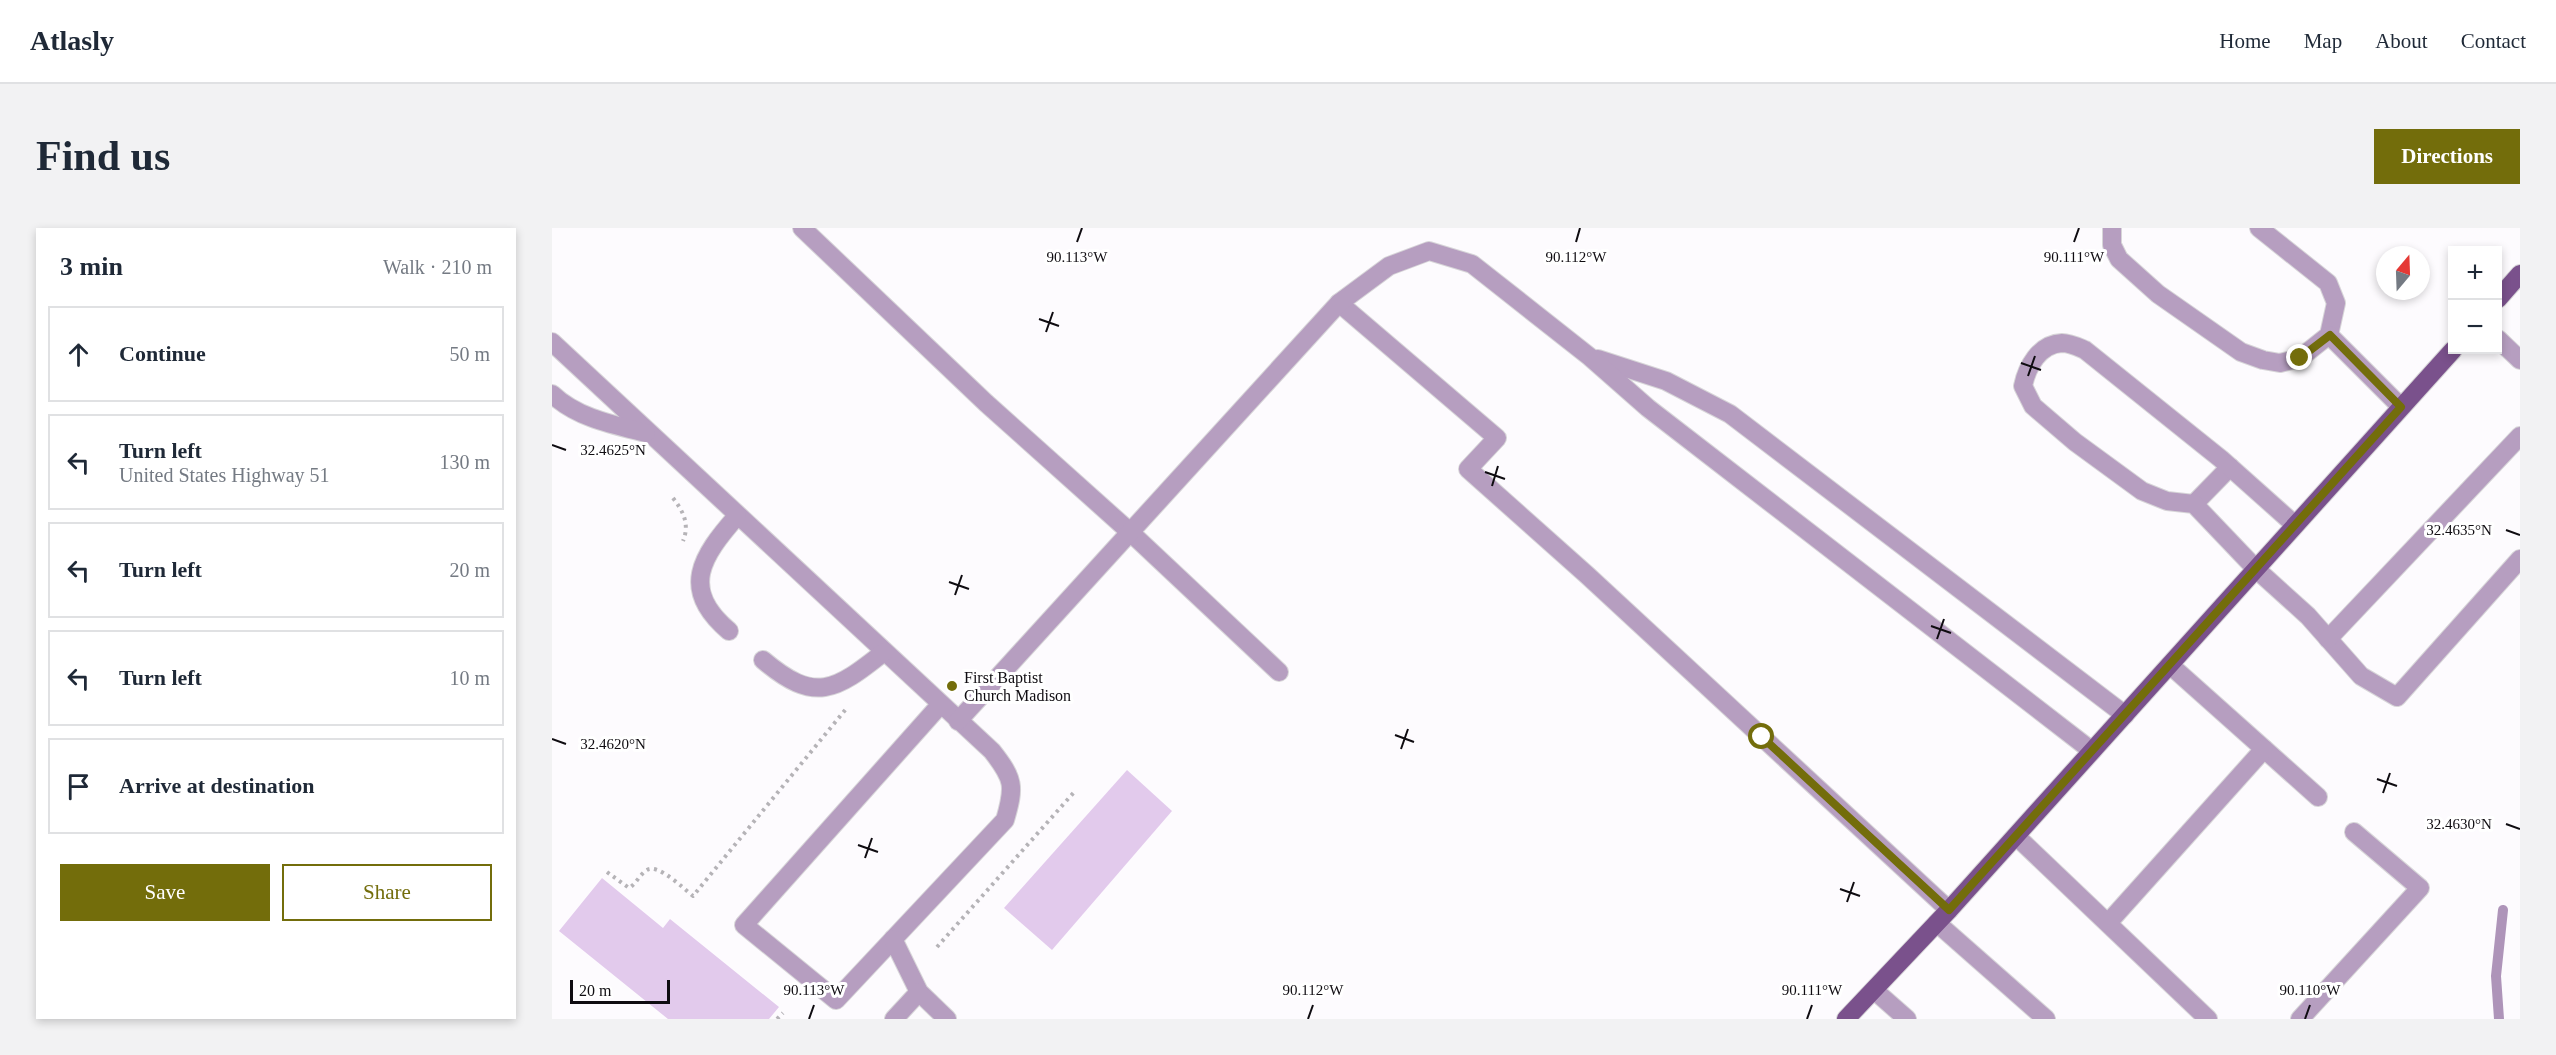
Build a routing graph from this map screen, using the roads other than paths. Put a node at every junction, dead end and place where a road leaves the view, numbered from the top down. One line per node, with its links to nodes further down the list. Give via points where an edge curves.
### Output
1 (802, 228): 21 (street, via 986,403)
2 (2112, 228): 7 (street, via 2112,245 2119,259 2158,294 2241,352 2280,363 2300,358)
3 (2259, 228): 7 (street, via 2328,283 2336,303)
4 (2520, 274): 5 (main road)
5 (2502, 294)
6 (1339, 303): 11 (street, via 1389,266 1429,251 1472,264); 21 (street); 38 (street, via 1497,438 1468,469 1595,583)
7 (2330, 335): 14 (street)
8 (552, 342): 15 (street)
9 (2502, 343): 12 (street)
10 (2449, 354): 14 (main road)
11 (1590, 357): 31 (street, via 1666,381 1730,414); 34 (street, via 1648,408)
12 (2520, 360)
13 (552, 394): 15 (street, via 599,421)
14 (2401, 407): 20 (main road)
15 (650, 434): 19 (street)
16 (2520, 436): 25 (street)
17 (2230, 467): 18 (street); 18 (street, via 2085,350 2061,343 2034,358 2023,386 2033,406 2142,491 2167,501); 20 (street)
18 (2194, 504): 23 (street)
19 (737, 516): 24 (street, via 713,543 701,566 701,595 718,622); 26 (street)
20 (2295, 525): 23 (main road)
21 (1130, 532): 29 (street); 32 (street)
22 (2520, 559): 25 (street, via 2397,697 2361,676)
23 (2256, 568): 25 (street); 28 (main road)
24 (729, 631)
25 (2328, 639)
26 (884, 652): 27 (street, via 836,685 809,688 785,678); 30 (street)
27 (763, 660)
28 (2170, 665): 31 (main road); 33 (street)
29 (1279, 672)
30 (940, 705): 32 (street); 40 (street, via 744,925 836,1000)
31 (2125, 716): 34 (main road)
32 (958, 721): 40 (street, via 1010,773 1012,797 1005,820)
33 (2264, 749): 35 (street); 39 (street)
34 (2092, 751): 37 (main road)
35 (2318, 797)
36 (2354, 831): 49 (street, via 2420,888)
37 (2016, 836): 38 (main road); 39 (street)
38 (1943, 917): 41 (main road); 47 (street)
39 (2108, 923): 48 (street)
40 (893, 939): 42 (street)
41 (1874, 990): 45 (main road); 46 (street)
42 (919, 992): 43 (street); 44 (street)
43 (894, 1019)
44 (947, 1019)
45 (1846, 1019)
46 (1907, 1019)
47 (2046, 1019)
48 (2208, 1019)
49 (2300, 1019)

